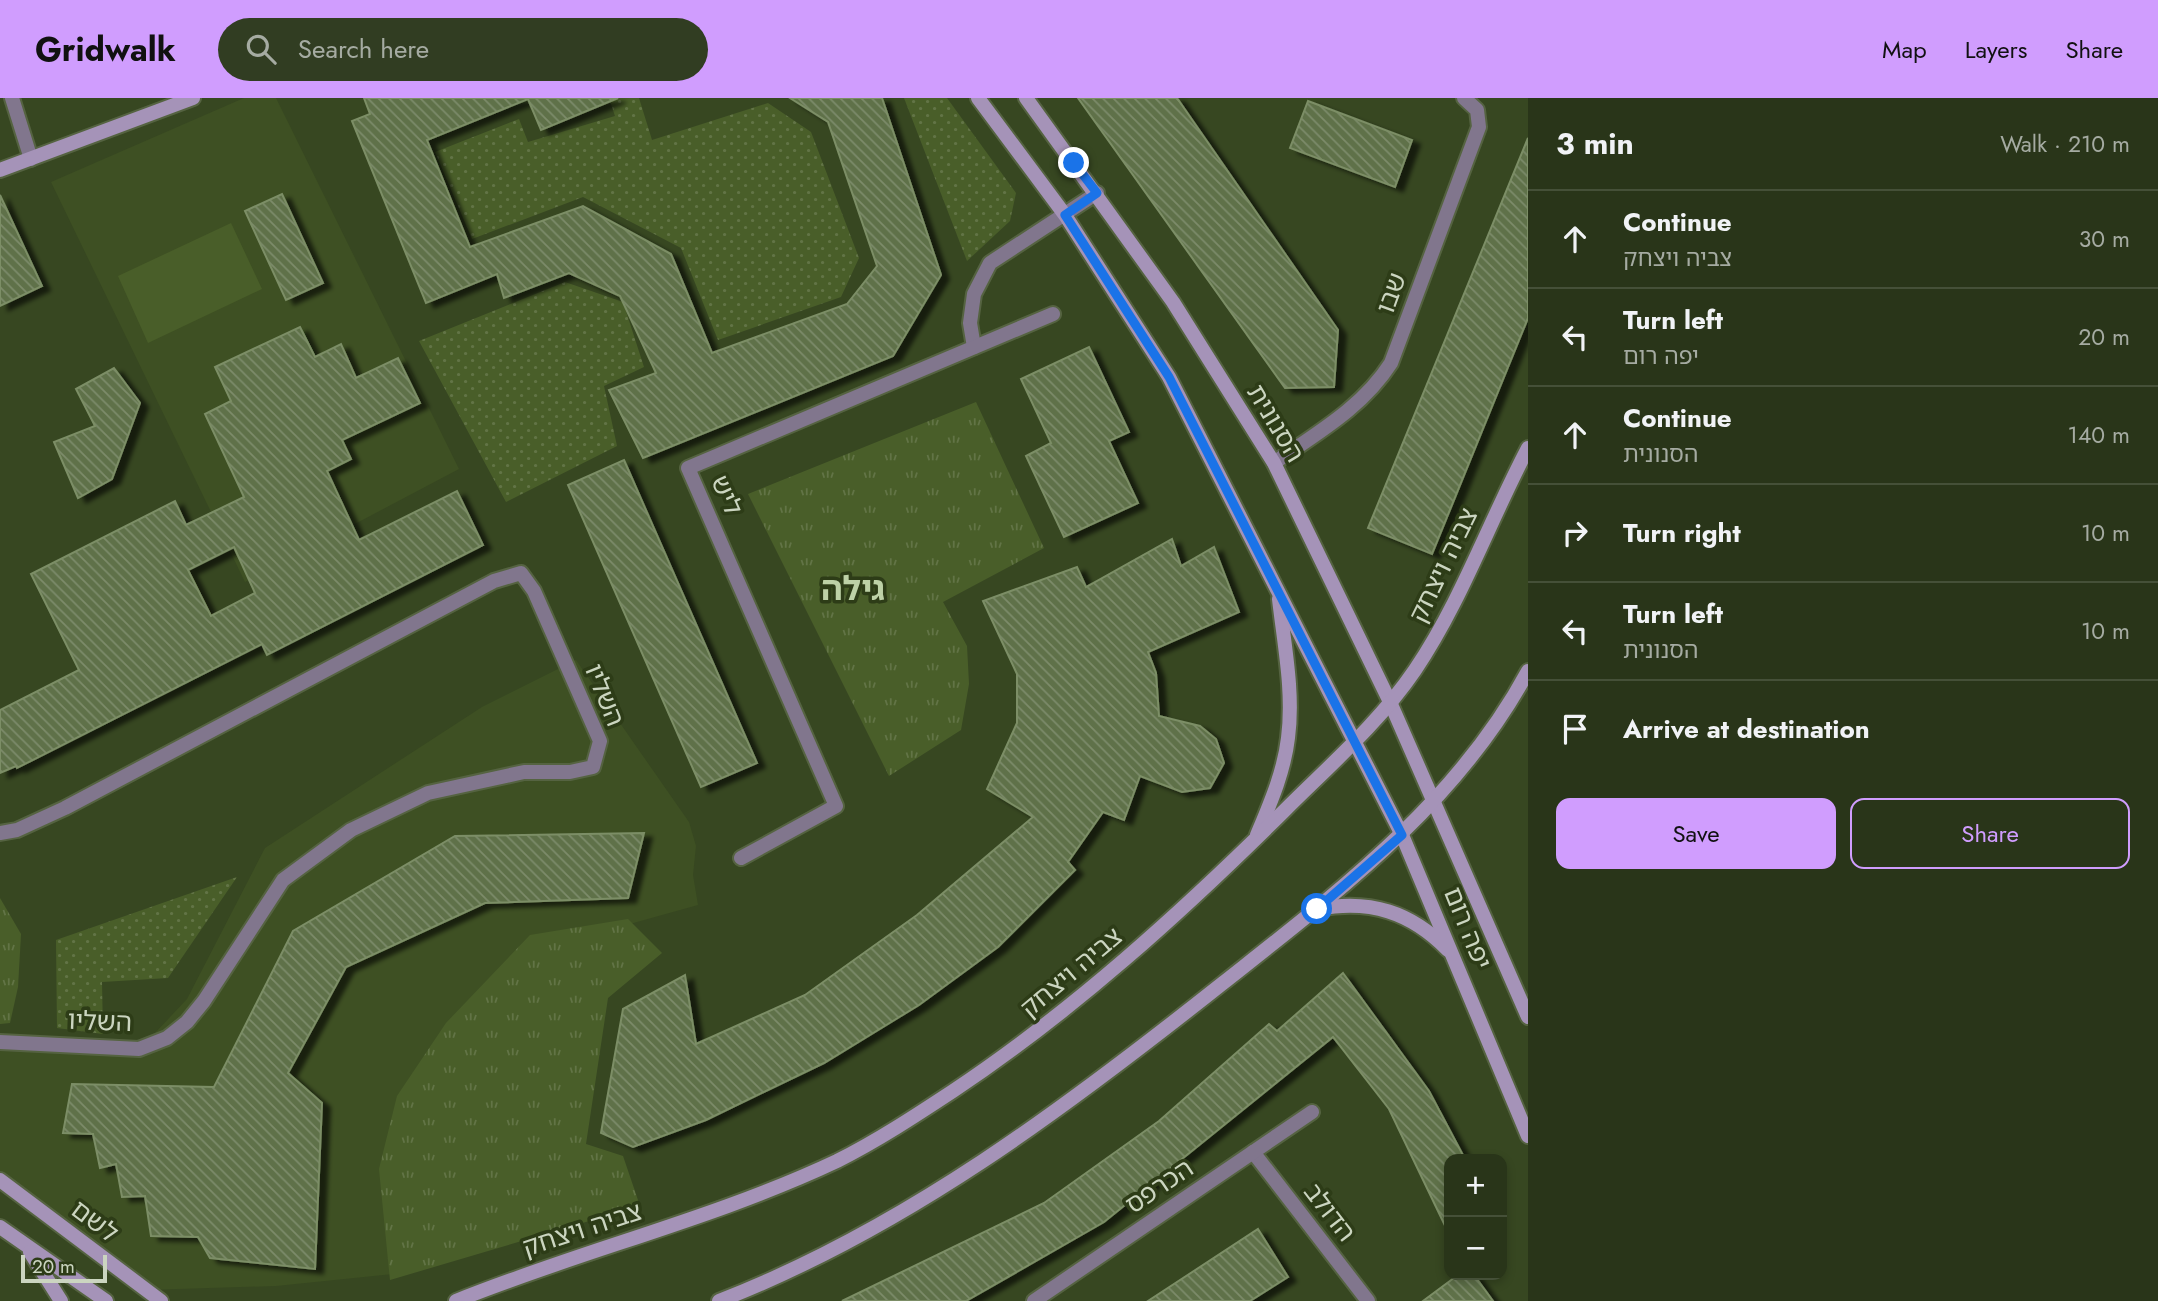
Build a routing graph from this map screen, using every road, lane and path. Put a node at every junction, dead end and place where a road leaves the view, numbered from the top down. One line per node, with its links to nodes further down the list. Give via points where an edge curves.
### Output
1 (12, 98): 6 (street)
2 (193, 98): 6 (street)
3 (978, 98): 9 (street)
4 (1026, 98): 8 (street, הסנונית)
5 (1464, 98): 13 (street, שבו, via 1477,110 1479,127 1391,363 1357,405)
6 (31, 159): 7 (street)
7 (0, 170)
8 (1097, 193): 9 (street); 13 (street, הסנונית, via 1173,302)
9 (1065, 215): 11 (street, via 990,263 974,294 970,323); 14 (street, via 1169,377)
10 (1053, 313): 11 (street, ליש)
11 (974, 347): 22 (street, ליש, via 688,468 836,806)
12 (1528, 448): 16 (street, צביה ויצחק, via 1446,620)
13 (1274, 463): 16 (street, הסנונית)
14 (1277, 587): 17 (street); 21 (street, via 1288,683 1288,739 1278,782)
15 (1528, 671): 18 (street, via 1498,722)
16 (1390, 702): 17 (street, צביה ויצחק); 18 (street, הסנונית)
17 (1355, 742): 20 (street, יפה רום); 21 (street, צביה ויצחק)
18 (1435, 801): 20 (street); 25 (street, יפה רום)
19 (0, 833): 26 (street, השליו, via 18,830 65,808 494,581 520,573 534,591 600,741 593,766 570,772 524,772 428,793 351,830 315,854 283,880 204,1000 167,1038 139,1049)
20 (1402, 835): 23 (street); 24 (street, יפה רום)
21 (1254, 841): 36 (street, צביה ויצחק, via 1121,962 1013,1051 841,1159 761,1195 583,1252)
22 (741, 858)
23 (1317, 909): 24 (street, via 1353,904 1390,909 1427,931); 37 (street, via 1125,1061 942,1188 858,1237)
24 (1453, 956): 28 (street, יפה רום)
25 (1528, 1017)
26 (0, 1042)
27 (1312, 1111): 29 (street, הכרפס)
28 (1528, 1136)
29 (1253, 1152): 38 (street, הכרפס); 39 (street, הדולב)
30 (0, 1180): 35 (street, לשם)
31 (0, 1227): 32 (street)
32 (26, 1245): 33 (street); 34 (street)
33 (61, 1301)
34 (106, 1301)
35 (161, 1301)
36 (456, 1301)
37 (719, 1301)
38 (1034, 1301)
39 (1368, 1301)

